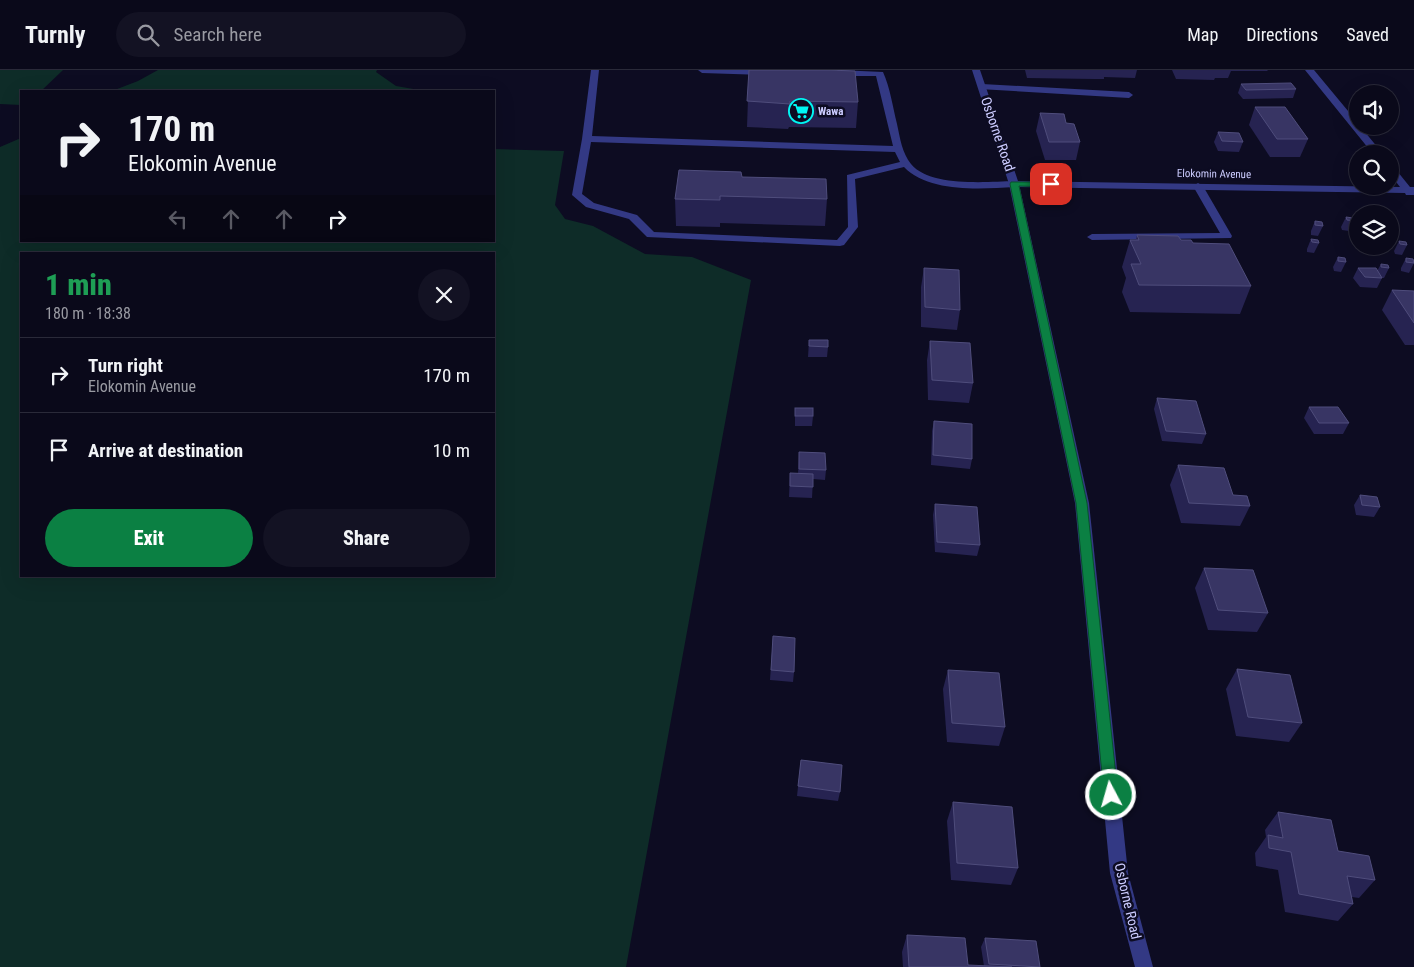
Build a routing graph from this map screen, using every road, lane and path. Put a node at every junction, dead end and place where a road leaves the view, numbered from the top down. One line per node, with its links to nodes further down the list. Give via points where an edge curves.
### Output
1 (595, 70): 9 (street)
2 (702, 70): 5 (street)
3 (976, 70): 7 (street, Osborne Road)
4 (1309, 70): 10 (street)
5 (771, 72)
6 (830, 73): 11 (street, via 880,74)
7 (982, 87): 8 (street); 14 (street, Osborne Road)
8 (1129, 95)
9 (587, 140): 11 (street); 12 (lane, via 577,194 590,205 633,217 651,236 840,243 853,227 850,177)
10 (1371, 145)
11 (898, 149): 12 (street)
12 (906, 164): 14 (street, Elokomin Avenue, via 916,174 948,183 972,186)
13 (1399, 178): 16 (street)
14 (1014, 184): 15 (street, Elokomin Avenue); 18 (street, Osborne Road, via 1082,503 1119,873)
15 (1198, 186): 16 (street, Elokomin Avenue); 17 (street, via 1226,236)
16 (1412, 192)
17 (1092, 237)
18 (1144, 967)

